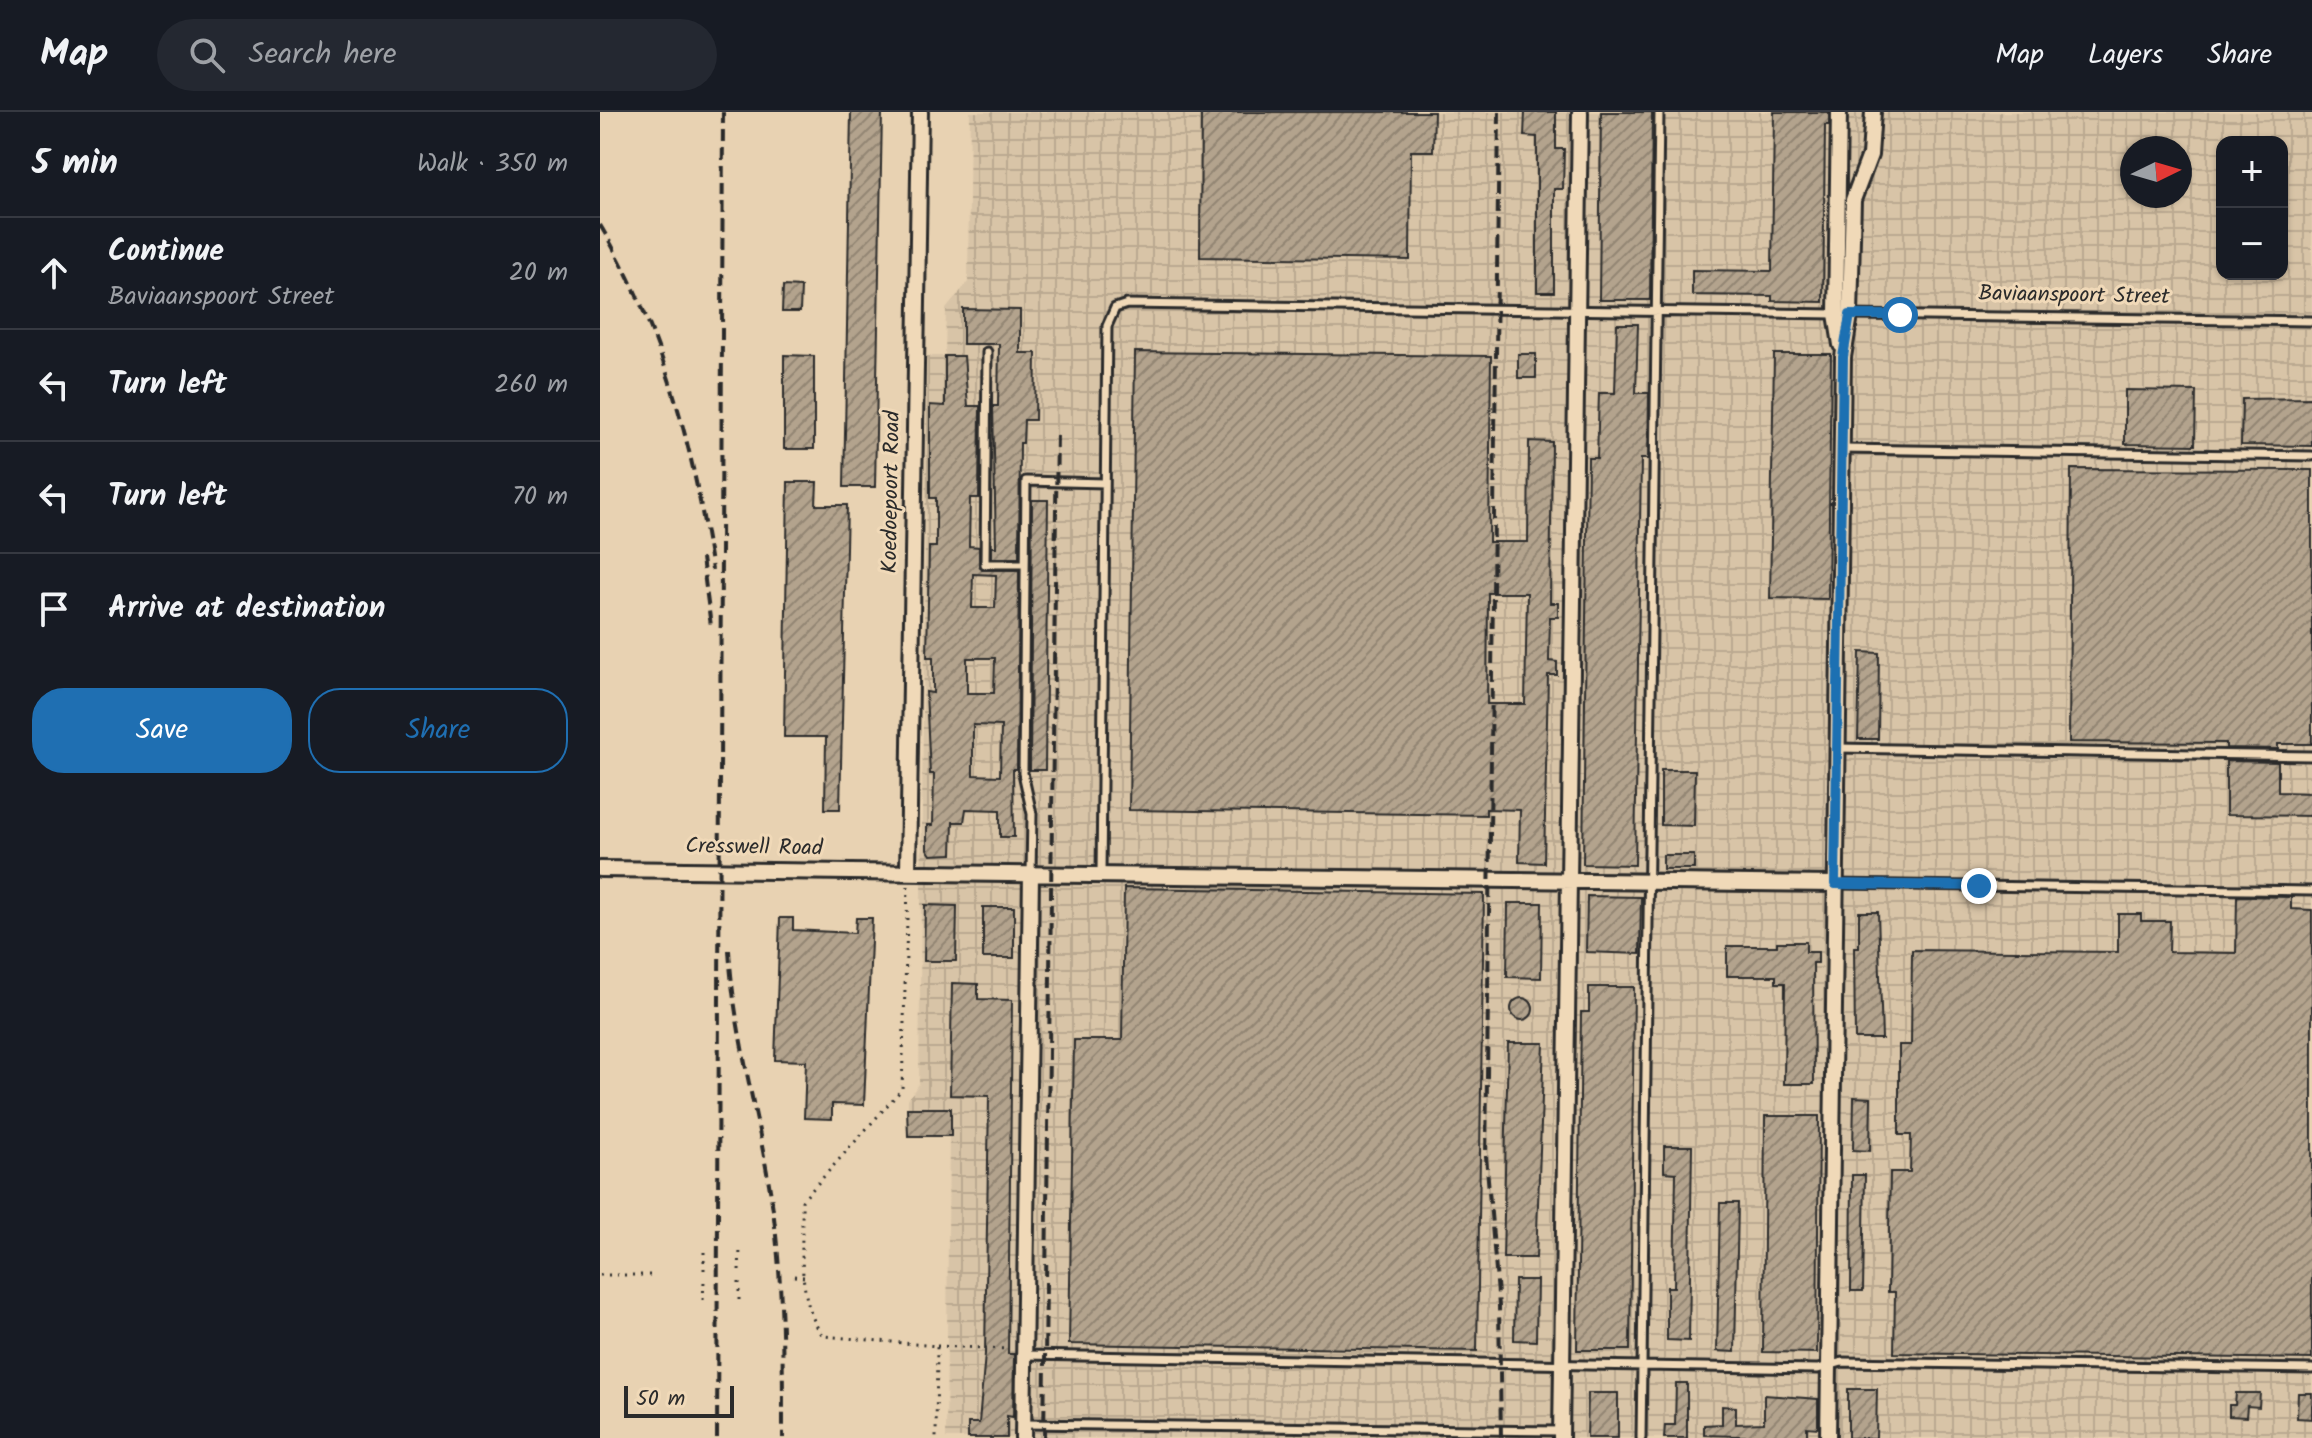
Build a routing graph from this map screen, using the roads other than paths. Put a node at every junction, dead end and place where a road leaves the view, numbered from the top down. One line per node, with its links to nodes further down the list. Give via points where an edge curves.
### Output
1 (920, 112): 18 (street, Koedoepoort Road)
2 (1580, 112): 6 (street)
3 (1659, 112): 7 (lane)
4 (1839, 112): 8 (street)
5 (1873, 112): 8 (street, via 1870,155 1853,200)
6 (1578, 311): 7 (lane, Baviaanspoort Street); 13 (lane, Baviaanspoort Street, via 1119,305 1107,326); 21 (street)
7 (1656, 312): 8 (lane, Baviaanspoort Street); 22 (lane)
8 (1843, 314): 9 (lane, Baviaanspoort Street); 11 (street)
9 (2312, 321)
10 (987, 352): 14 (lane, via 985,564)
11 (1842, 449): 12 (lane); 15 (street)
12 (2312, 456)
13 (1105, 483): 14 (lane, via 1026,481); 20 (lane)
14 (1025, 564): 19 (lane, via 1023,773 1032,814)
15 (1837, 748): 16 (lane); 23 (street)
16 (2312, 756)
17 (600, 869): 18 (street, Cresswell Road)
18 (908, 872): 19 (street, Cresswell Road)
19 (1031, 874): 20 (street, Cresswell Road); 25 (street)
20 (1101, 874): 21 (street, Cresswell Road)
21 (1568, 880): 22 (street, Cresswell Road); 26 (street)
22 (1648, 880): 23 (street, Cresswell Road); 27 (lane)
23 (1835, 884): 24 (lane); 28 (street)
24 (2312, 891)
25 (1025, 1352): 26 (lane); 30 (street)
26 (1562, 1363): 27 (lane); 31 (street)
27 (1642, 1365): 28 (lane); 32 (lane)
28 (1828, 1366): 29 (lane, via 1842,1362); 33 (street)
29 (2312, 1369)
30 (1024, 1431): 31 (lane)
31 (1561, 1434)
32 (1641, 1438)
33 (1828, 1438)

